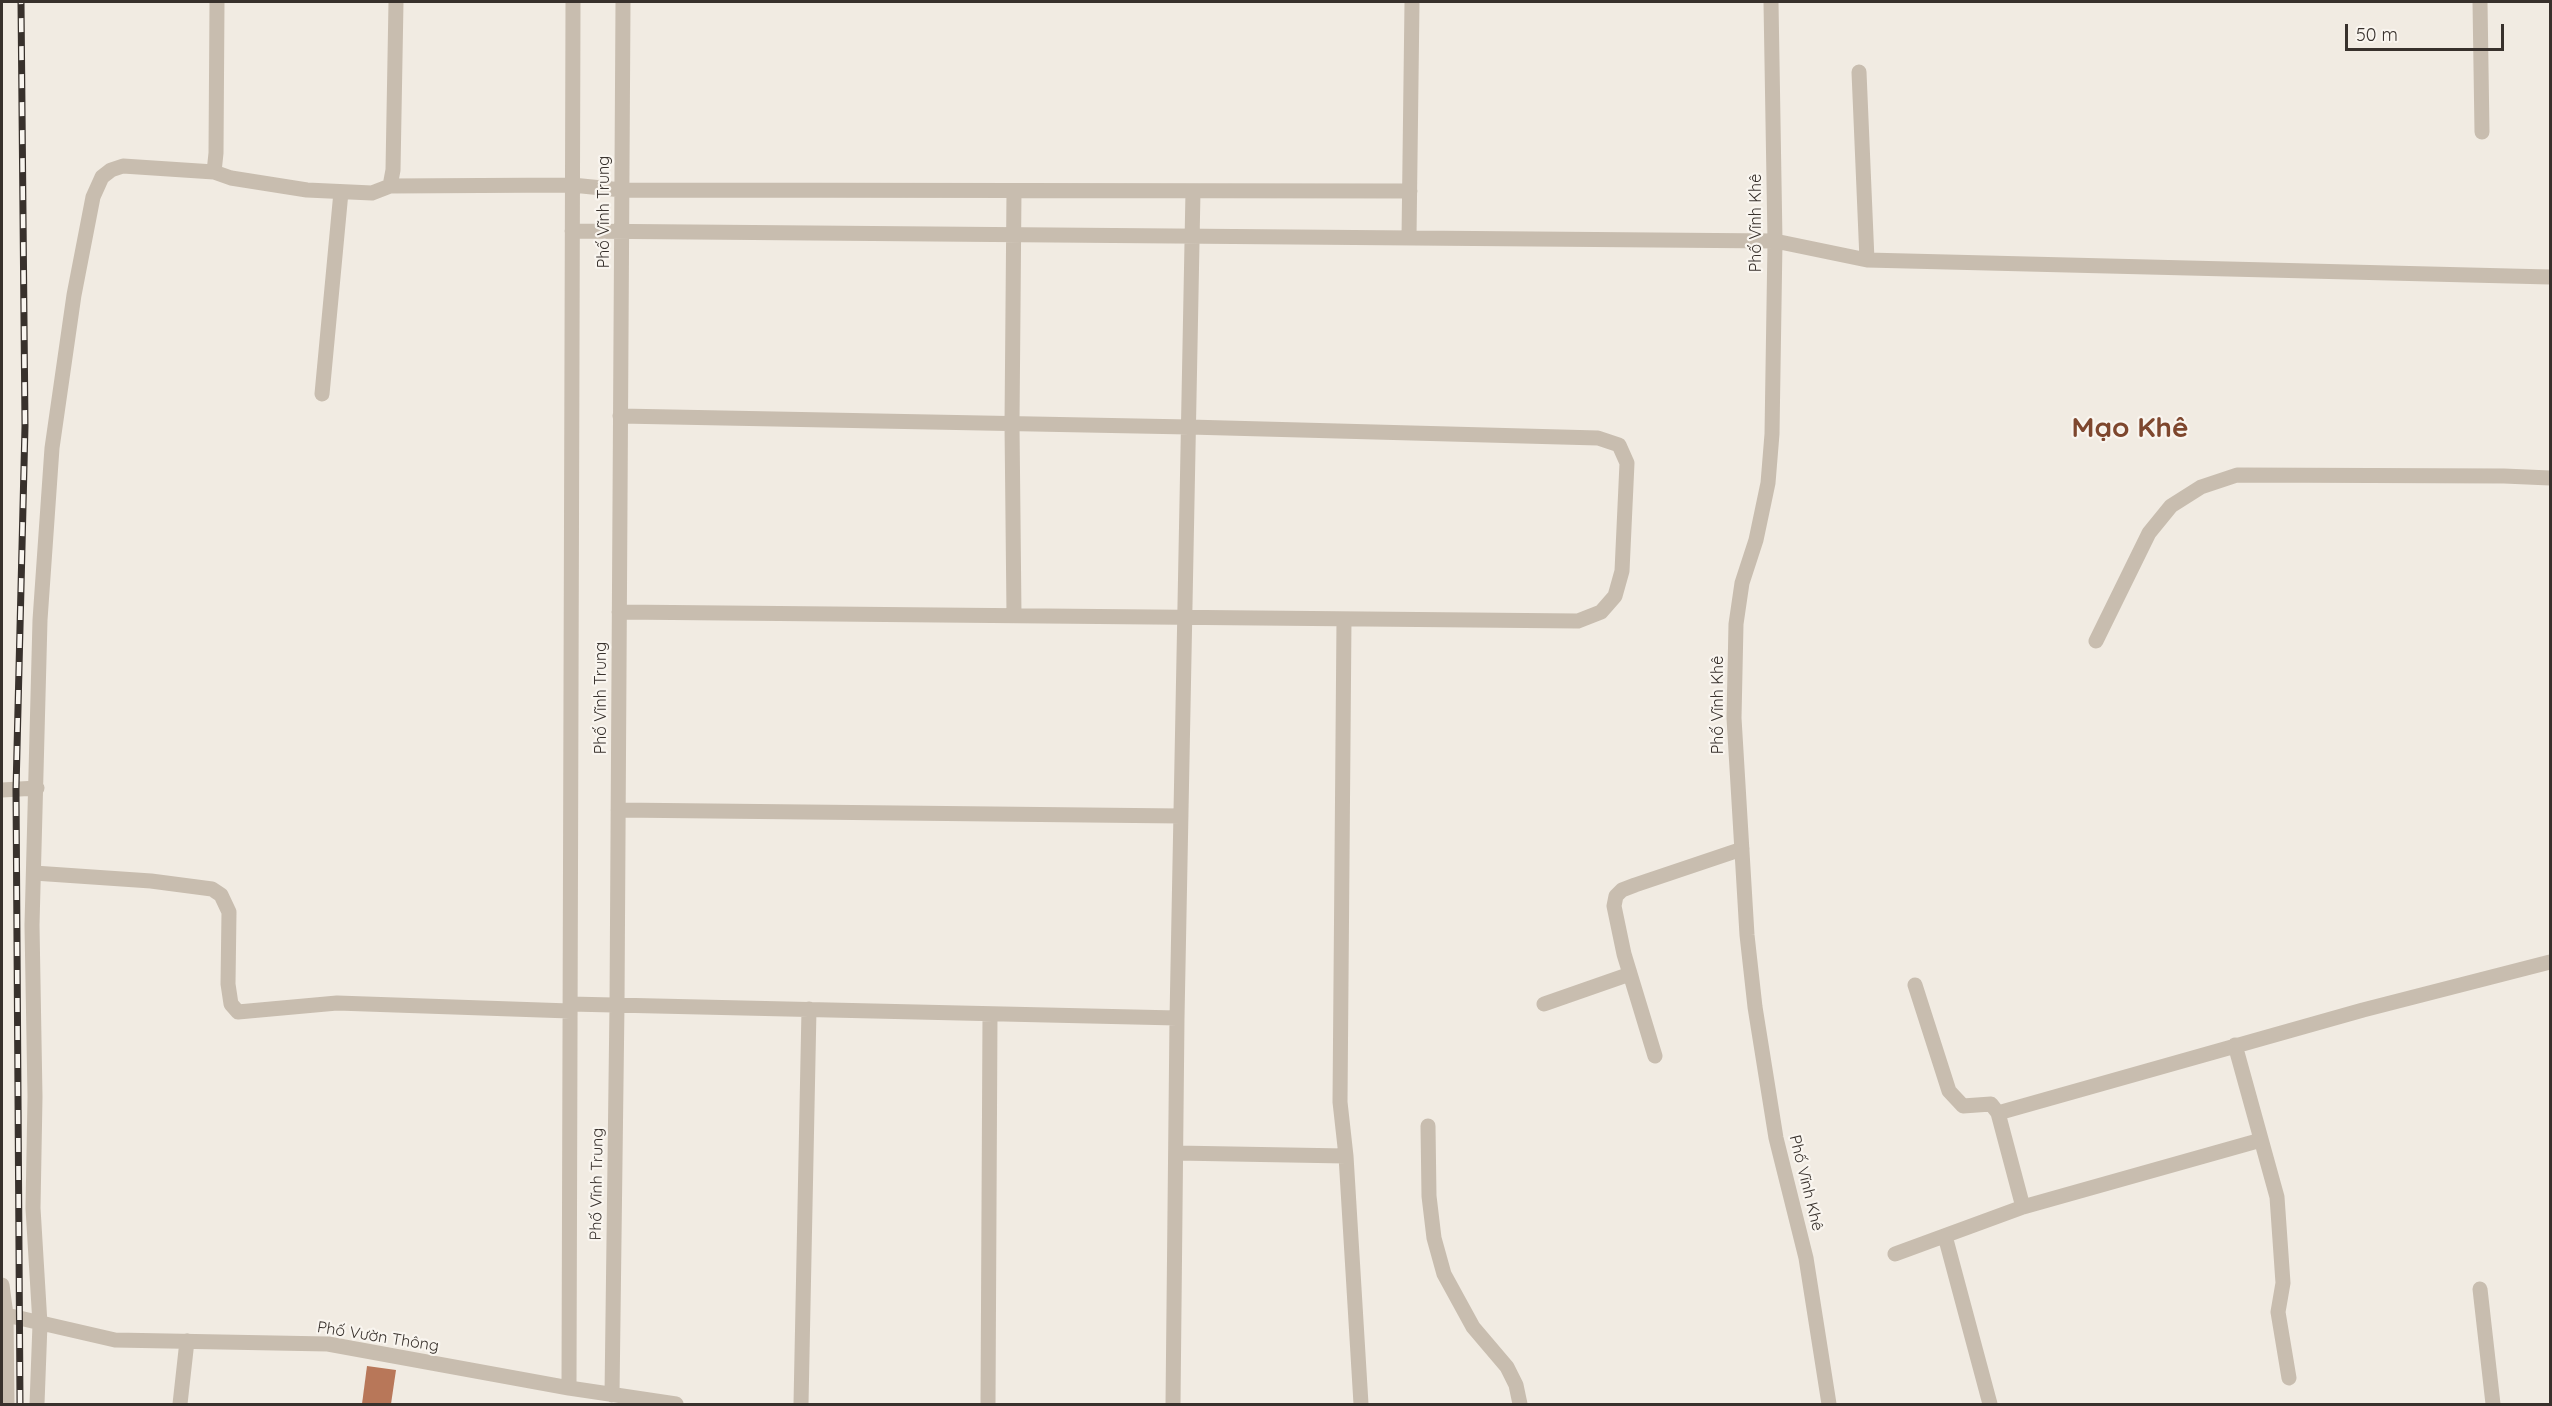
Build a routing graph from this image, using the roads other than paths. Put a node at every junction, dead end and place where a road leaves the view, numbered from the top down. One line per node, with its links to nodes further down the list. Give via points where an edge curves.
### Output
1 (217, 2): 10 (street)
2 (396, 2): 12 (street)
3 (573, 2): 11 (street, Phố Vĩnh Trung)
4 (623, 2): 13 (street, Phố Vĩnh Trung)
5 (1412, 2): 16 (street)
6 (1771, 2): 23 (street, Phố Vĩnh Khê)
7 (2480, 2): 9 (street)
8 (1859, 72): 24 (street)
9 (2482, 132)
10 (214, 172): 17 (street, via 231,178); 36 (street, via 123,166 102,177 93,196 52,448 40,620)
11 (572, 185): 12 (street); 13 (street); 18 (street, Phố Vĩnh Trung)
12 (390, 186): 17 (street, via 372,193)
13 (622, 190): 14 (street); 19 (street, Phố Vĩnh Trung)
14 (1014, 190): 15 (street); 20 (street)
15 (1193, 191): 16 (street); 21 (street)
16 (1410, 191): 22 (street)
17 (340, 192): 26 (street)
18 (572, 231): 19 (street); 47 (street, Phố Vĩnh Trung)
19 (622, 233): 20 (street); 27 (street, Phố Vĩnh Trung)
20 (1013, 236): 21 (street); 28 (street)
21 (1193, 237): 22 (street); 29 (street)
22 (1409, 238): 23 (street)
23 (1775, 241): 24 (street); 40 (street, Phố Vĩnh Khê, via 1768,483 1742,583 1736,624 1734,718)
24 (1867, 260): 25 (street)
25 (2550, 277)
26 (322, 394)
27 (620, 416): 28 (street); 31 (street, Phố Vĩnh Trung)
28 (1012, 424): 29 (street); 32 (street)
29 (1189, 427): 33 (street); 34 (street, via 1598,438 1619,445 1627,463 1623,571 1616,596 1601,612 1578,621)
30 (2550, 478): 35 (street, via 2237,475 2201,487 2170,506 2149,533)
31 (620, 612): 32 (street); 38 (street, Phố Vĩnh Trung)
32 (1014, 615): 33 (street)
33 (1185, 617): 34 (street); 39 (street)
34 (1344, 619): 57 (street, via 1340,1102)
35 (2096, 641)
36 (37, 788): 37 (street); 41 (street)
37 (2, 790)
38 (618, 810): 39 (street); 46 (street, Phố Vĩnh Trung)
39 (1181, 816): 50 (street)
40 (1742, 849): 43 (street, via 1635,885 1616,896 1614,906); 78 (street, Phố Vĩnh Khê, via 1755,1007 1776,1138 1806,1258)
41 (34, 873): 47 (street, via 151,880 212,889 221,895 230,912 228,984 231,1004 238,1012 338,1003); 64 (street, via 33,1208)
42 (2550, 962): 51 (street)
43 (1630, 974): 45 (street); 52 (street)
44 (1915, 985): 53 (street, via 1949,1091 1964,1106 1991,1104)
45 (1544, 1004)
46 (617, 1005): 47 (street); 48 (street); 68 (street, Phố Vĩnh Trung)
47 (570, 1007): 67 (street, Phố Vĩnh Trung)
48 (809, 1009): 49 (street); 73 (street)
49 (990, 1014): 50 (street); 74 (street)
50 (1177, 1018): 56 (street)
51 (2235, 1045): 53 (street); 55 (street)
52 (1655, 1056)
53 (1998, 1113): 58 (street)
54 (1428, 1126): 77 (street, via 1429,1196 1434,1238 1444,1274 1473,1327 1507,1367)
55 (2261, 1140): 58 (street); 66 (street, via 2277,1197 2283,1283 2278,1312)
56 (1176, 1153): 57 (street); 75 (street)
57 (1346, 1156): 76 (street)
58 (2023, 1207): 59 (street)
59 (1946, 1236): 60 (street); 79 (street)
60 (1894, 1254)
61 (2, 1285): 63 (street)
62 (2480, 1289): 80 (street)
63 (4, 1315): 64 (street, Phố Vườn Thông); 69 (street)
64 (40, 1324): 65 (street, Phố Vườn Thông, via 115,1340); 70 (street)
65 (187, 1341): 67 (street, Phố Vườn Thông, via 328,1344); 71 (street)
66 (2289, 1378)
67 (569, 1388): 68 (street, Phố Vườn Thông)
68 (612, 1395): 72 (street, Phố Vườn Thông)
69 (7, 1404)
70 (37, 1404)
71 (180, 1404)
72 (672, 1404)
73 (801, 1404)
74 (988, 1404)
75 (1173, 1404)
76 (1361, 1404)
77 (1520, 1404)
78 (1829, 1404)
79 (1990, 1404)
80 (2493, 1404)

